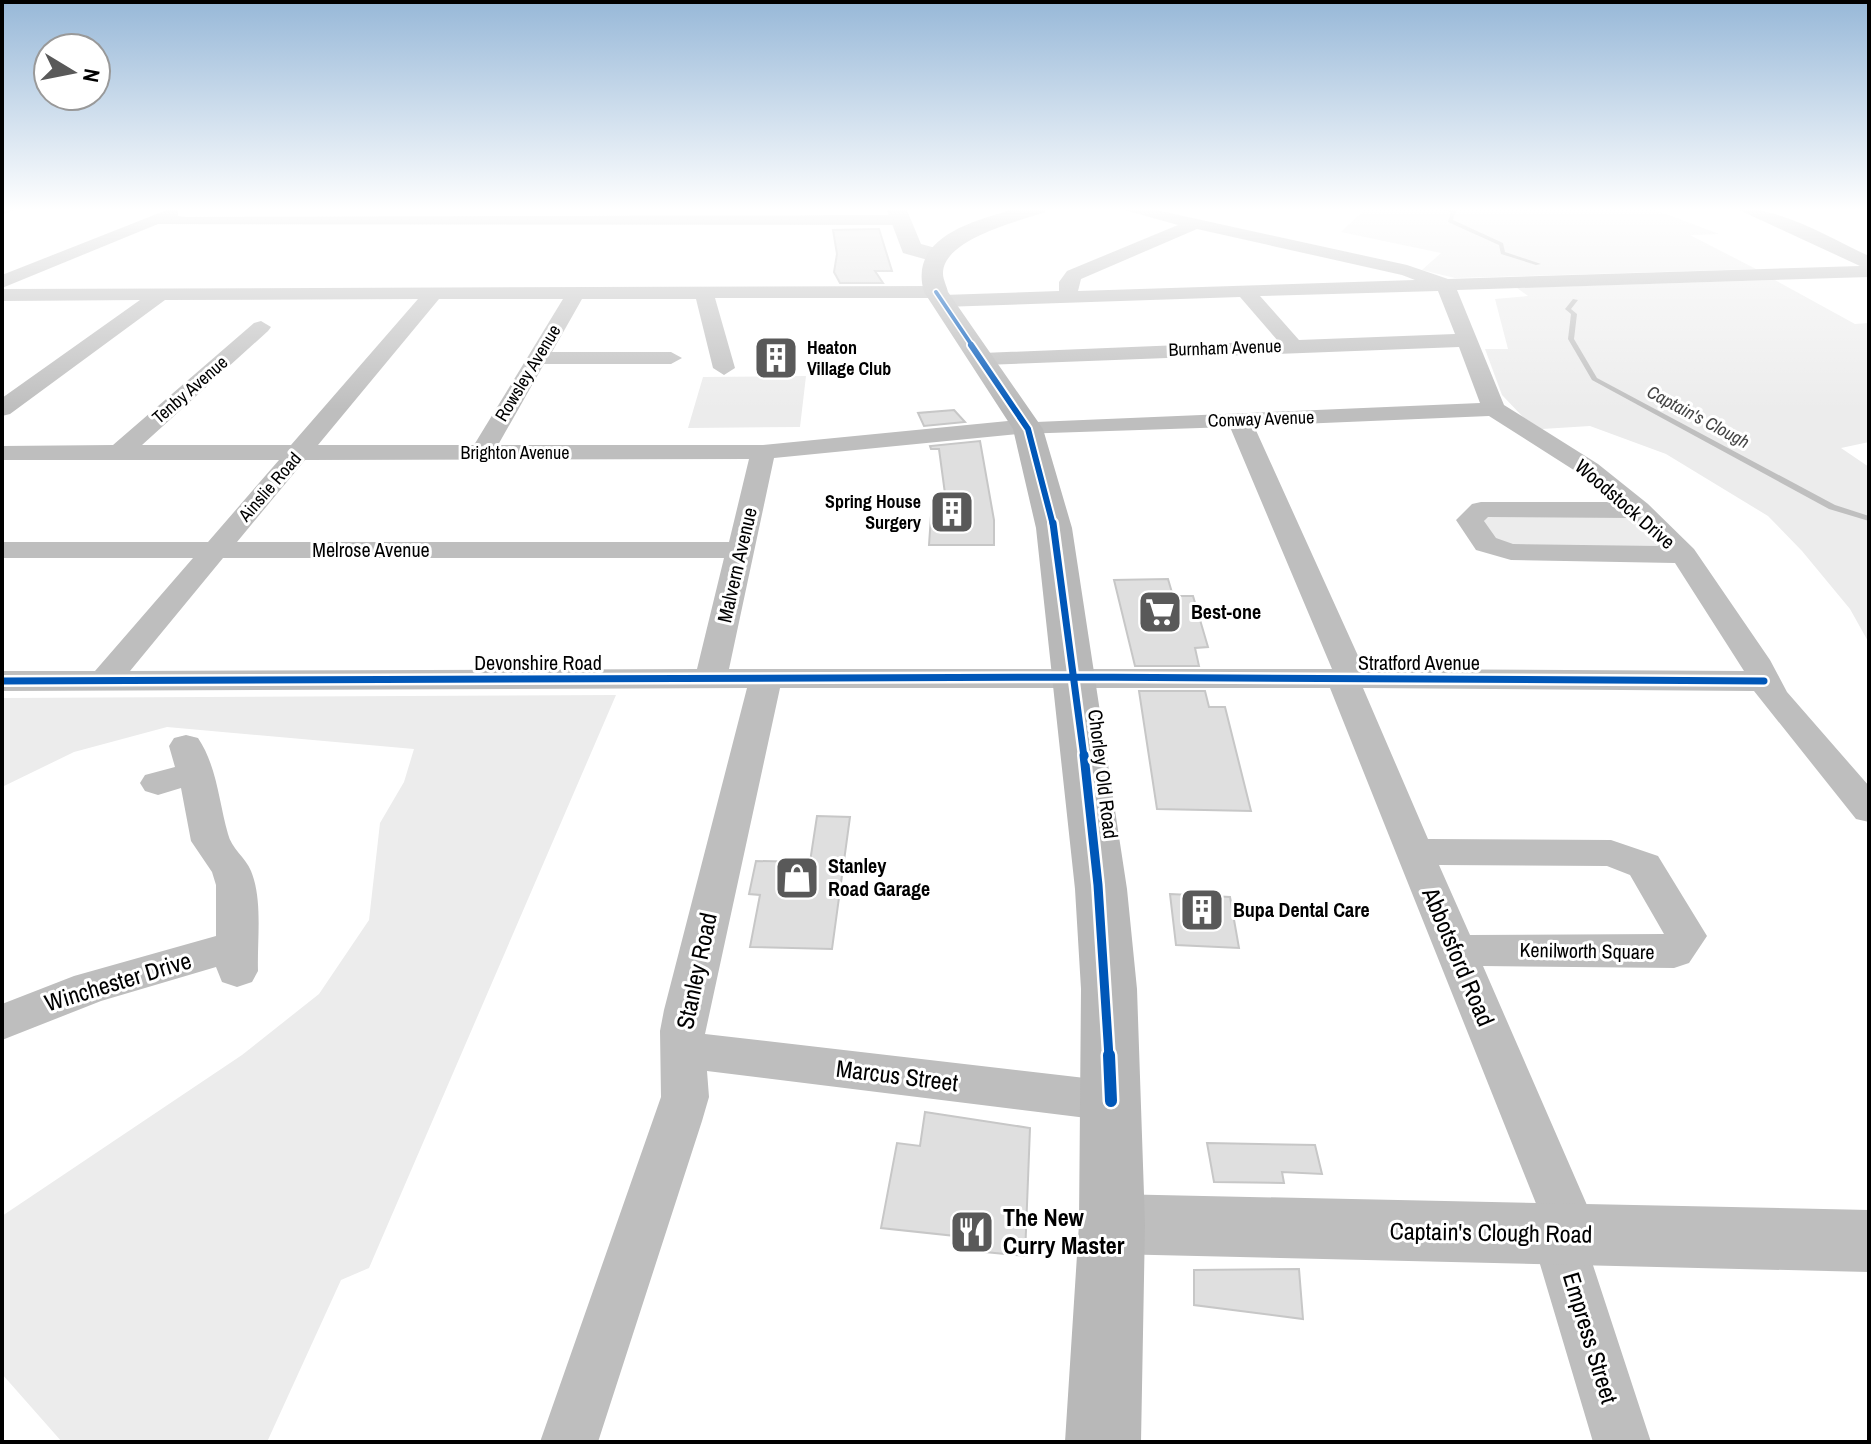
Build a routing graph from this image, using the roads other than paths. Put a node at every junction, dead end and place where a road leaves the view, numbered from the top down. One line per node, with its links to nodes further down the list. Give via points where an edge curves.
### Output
1 (42, 275): 13 (street)
2 (932, 275): 7 (street)
3 (942, 275): 7 (main road)
4 (1074, 275): 15 (street, via 1068,282)
5 (1419, 275): 8 (street)
6 (1726, 275): 8 (street)
7 (938, 283): 12 (street); 15 (street); 21 (main road, Chorley Old Road)
8 (1444, 284): 9 (street); 17 (street)
9 (1245, 291): 15 (street); 18 (street)
10 (434, 293): 11 (street); 14 (street); 31 (street, Ainslie Road)
11 (576, 293): 12 (street); 19 (street, Rowsley Avenue)
12 (704, 293): 22 (street)
13 (6, 294): 14 (street)
14 (161, 294): 23 (street)
15 (1069, 297)
16 (261, 327): 29 (street, Tenby Avenue)
17 (1467, 340): 18 (street, Burnham Avenue); 24 (street)
18 (1293, 346): 21 (street, Burnham Avenue)
19 (537, 358): 20 (street, via 648,365); 30 (street, Rowsley Avenue)
20 (671, 358)
21 (983, 359): 26 (main road, Chorley Old Road)
22 (724, 368)
23 (2, 409)
24 (1494, 409): 25 (street, Conway Avenue); 32 (street, Woodstock Drive, via 1576,460)
25 (1239, 420): 26 (street, Conway Avenue); 40 (street, Abbotsford Road)
26 (1027, 428): 27 (street, Brighton Avenue); 37 (main road, Chorley Old Road, via 1054,528)
27 (763, 452): 30 (street, Brighton Avenue); 34 (street, Malvern Avenue)
28 (2, 453): 29 (street, Brighton Avenue)
29 (119, 453): 31 (street, Brighton Avenue)
30 (481, 453): 31 (street, Brighton Avenue)
31 (298, 455): 35 (street, Ainslie Road)
32 (1639, 510): 36 (street, Woodstock Drive); 36 (street, via 1495,509 1481,510 1469,520 1486,544 1511,552)
33 (2, 550): 35 (street, Melrose Avenue)
34 (740, 550): 35 (street, Melrose Avenue); 38 (street, Malvern Avenue)
35 (215, 551): 41 (street, Ainslie Road)
36 (1684, 555): 43 (street, Woodstock Drive)
37 (1074, 677): 39 (street, Devonshire Road); 40 (street, Stratford Avenue); 50 (main road, Chorley Old Road, via 1101,889)
38 (711, 678): 39 (street, Devonshire Road); 41 (street, Devonshire Road)
39 (766, 678): 49 (street, Stanley Road, via 686,1010)
40 (1347, 678): 43 (street, Stratford Avenue); 46 (street, Abbotsford Road)
41 (105, 680): 42 (street, Devonshire Road)
42 (2, 681)
43 (1764, 681): 45 (street, Woodstock Drive)
44 (158, 783): 48 (street, Winchester Drive, via 190,759 210,841 236,885 237,959 89,988)
45 (1869, 810)
46 (1415, 852): 47 (street, Abbotsford Road); 47 (street, Kenilworth Square, via 1611,853 1644,866 1686,936 1674,952)
47 (1455, 950): 52 (street, Abbotsford Road)
48 (2, 1023)
49 (682, 1050): 50 (street, Marcus Street); 54 (street, Stanley Road, via 685,1097)
50 (1111, 1101): 51 (main road, Chorley Old Road)
51 (1112, 1224): 52 (street, Captain's Clough Road); 55 (main road, Chorley Old Road)
52 (1566, 1234): 53 (street, Captain's Clough Road); 56 (street, Empress Street)
53 (1869, 1241)
54 (569, 1442)
55 (1103, 1442)
56 (1622, 1442)

